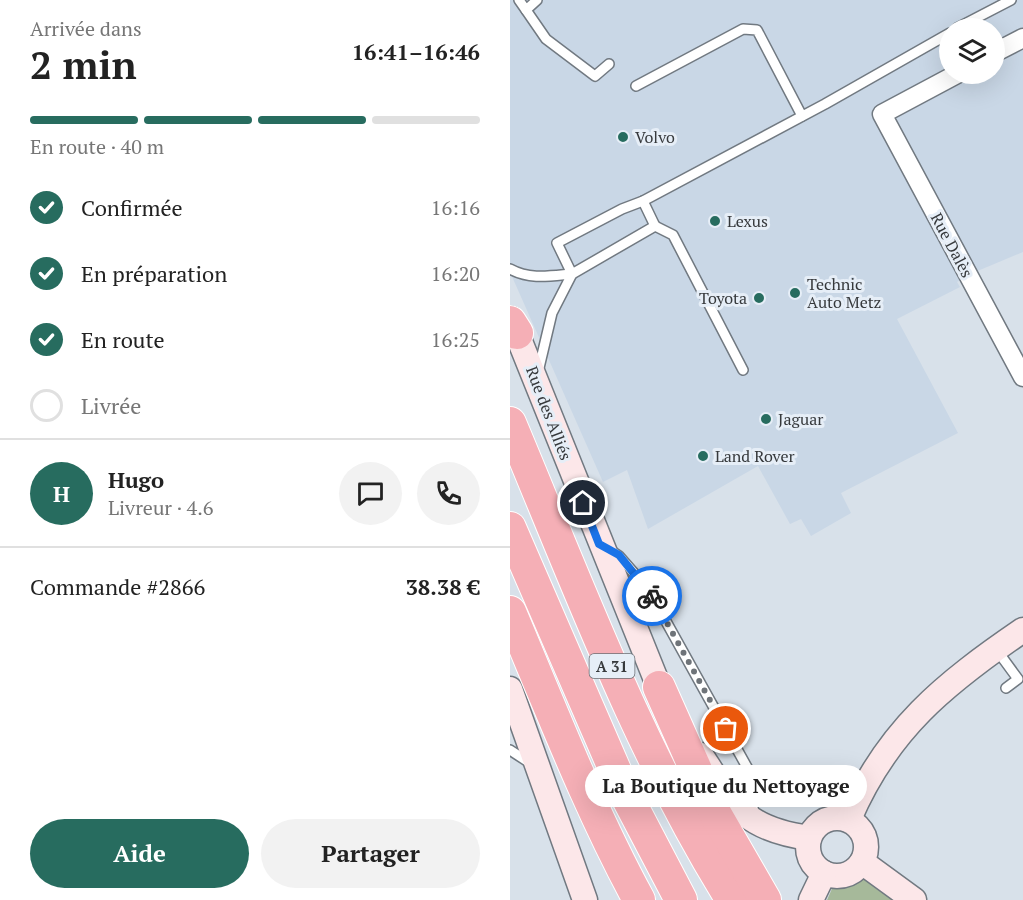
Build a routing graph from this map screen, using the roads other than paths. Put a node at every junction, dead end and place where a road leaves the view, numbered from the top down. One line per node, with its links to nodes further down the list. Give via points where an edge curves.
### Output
1 (519, 0): 4 (lane)
2 (537, 0): 4 (lane)
3 (1011, 0): 5 (lane)
4 (526, 10): 9 (lane, via 546,39 595,76)
5 (976, 18)
6 (1023, 38): 8 (street)
7 (939, 39): 12 (lane)
8 (1005, 47)
9 (609, 64)
10 (939, 84): 19 (street, Rue Dalès, via 882,114)
11 (636, 86): 12 (lane, via 742,29 757,30)
12 (802, 116): 13 (lane)
13 (643, 201): 14 (lane); 16 (lane, via 557,243)
14 (655, 226): 16 (lane); 18 (lane, via 673,235)
15 (510, 269): 16 (lane, via 536,277)
16 (572, 274): 20 (lane, via 552,313)
17 (512, 324): 20 (main road, Rue des Alliés)
18 (743, 370)
19 (1023, 377)
20 (537, 381): 23 (main road, Rue des Alliés)
21 (510, 423): 40 (highway, A 31, via 649,747 694,838)
22 (510, 528): 39 (highway, A 31, via 624,791)
23 (599, 544): 27 (main road, Rue des Alliés); 33 (lane, via 619,555 648,589 676,639 748,769)
24 (510, 612): 38 (highway, via 573,761)
25 (1023, 630): 26 (main road)
26 (996, 649): 28 (lane, via 1018,679); 32 (main road, via 910,720 870,774)
27 (658, 687): 33 (main road, Rue des Alliés, via 735,806); 41 (highway, via 716,815)
28 (1006, 688)
29 (510, 689): 31 (main road)
30 (510, 750): 31 (lane)
31 (536, 768): 37 (main road)
32 (849, 819): 34 (main road, via 825,820); 35 (main road, via 863,833 866,843)
33 (755, 824): 34 (main road, Rue des Alliés)
34 (809, 838): 36 (main road, via 808,854)
35 (862, 862): 36 (main road, via 849,873); 43 (main road)
36 (824, 873): 42 (main road)
37 (585, 900)
38 (639, 900)
39 (681, 900)
40 (732, 900)
41 (765, 900)
42 (811, 900)
43 (914, 900)

